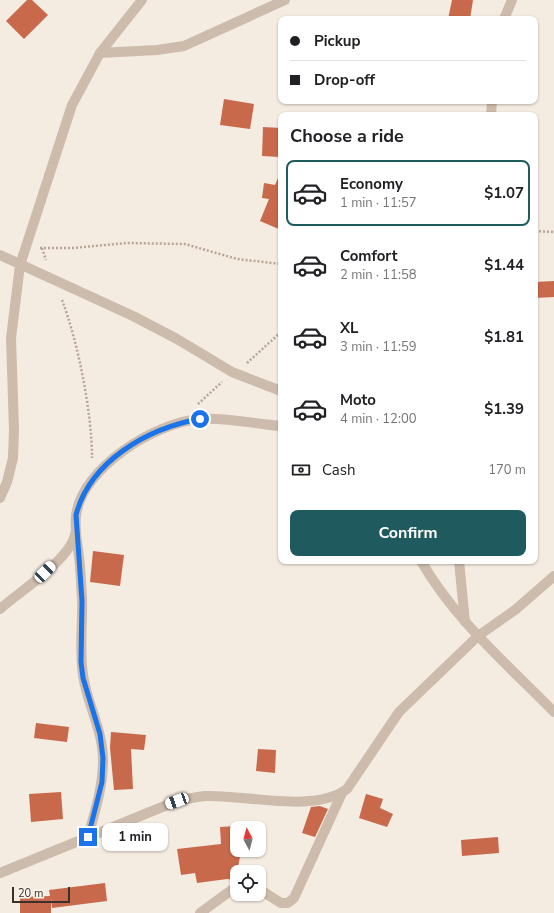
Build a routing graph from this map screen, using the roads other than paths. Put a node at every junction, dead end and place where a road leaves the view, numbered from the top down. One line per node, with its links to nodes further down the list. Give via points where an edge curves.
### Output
1 (142, 0): 5 (street)
2 (285, 0): 5 (street, via 184,46)
3 (512, 0): 4 (street)
4 (505, 16)
5 (100, 53): 7 (street, via 72,105)
6 (0, 255): 7 (street)
7 (20, 265): 8 (street, via 134,316 232,372); 10 (street, via 11,338 13,458)
8 (278, 390)
9 (278, 426): 11 (street, via 200,419 155,431 131,446 98,473 78,504)
10 (0, 498)
11 (76, 531): 15 (street, via 74,541 68,549 37,580); 20 (street, via 80,568 81,662 103,758 102,782)
12 (423, 564): 16 (street, via 448,602)
13 (459, 564): 16 (street)
14 (554, 576): 17 (street, via 515,610)
15 (0, 609)
16 (465, 622): 17 (street)
17 (478, 636): 18 (street); 19 (street, via 399,712)
18 (554, 712)
19 (342, 793): 20 (street, via 276,802 205,796 155,809); 24 (street)
20 (88, 837): 21 (street)
21 (0, 873)
22 (230, 891): 25 (street)
23 (266, 893): 24 (street)
24 (289, 908)
25 (200, 913)

